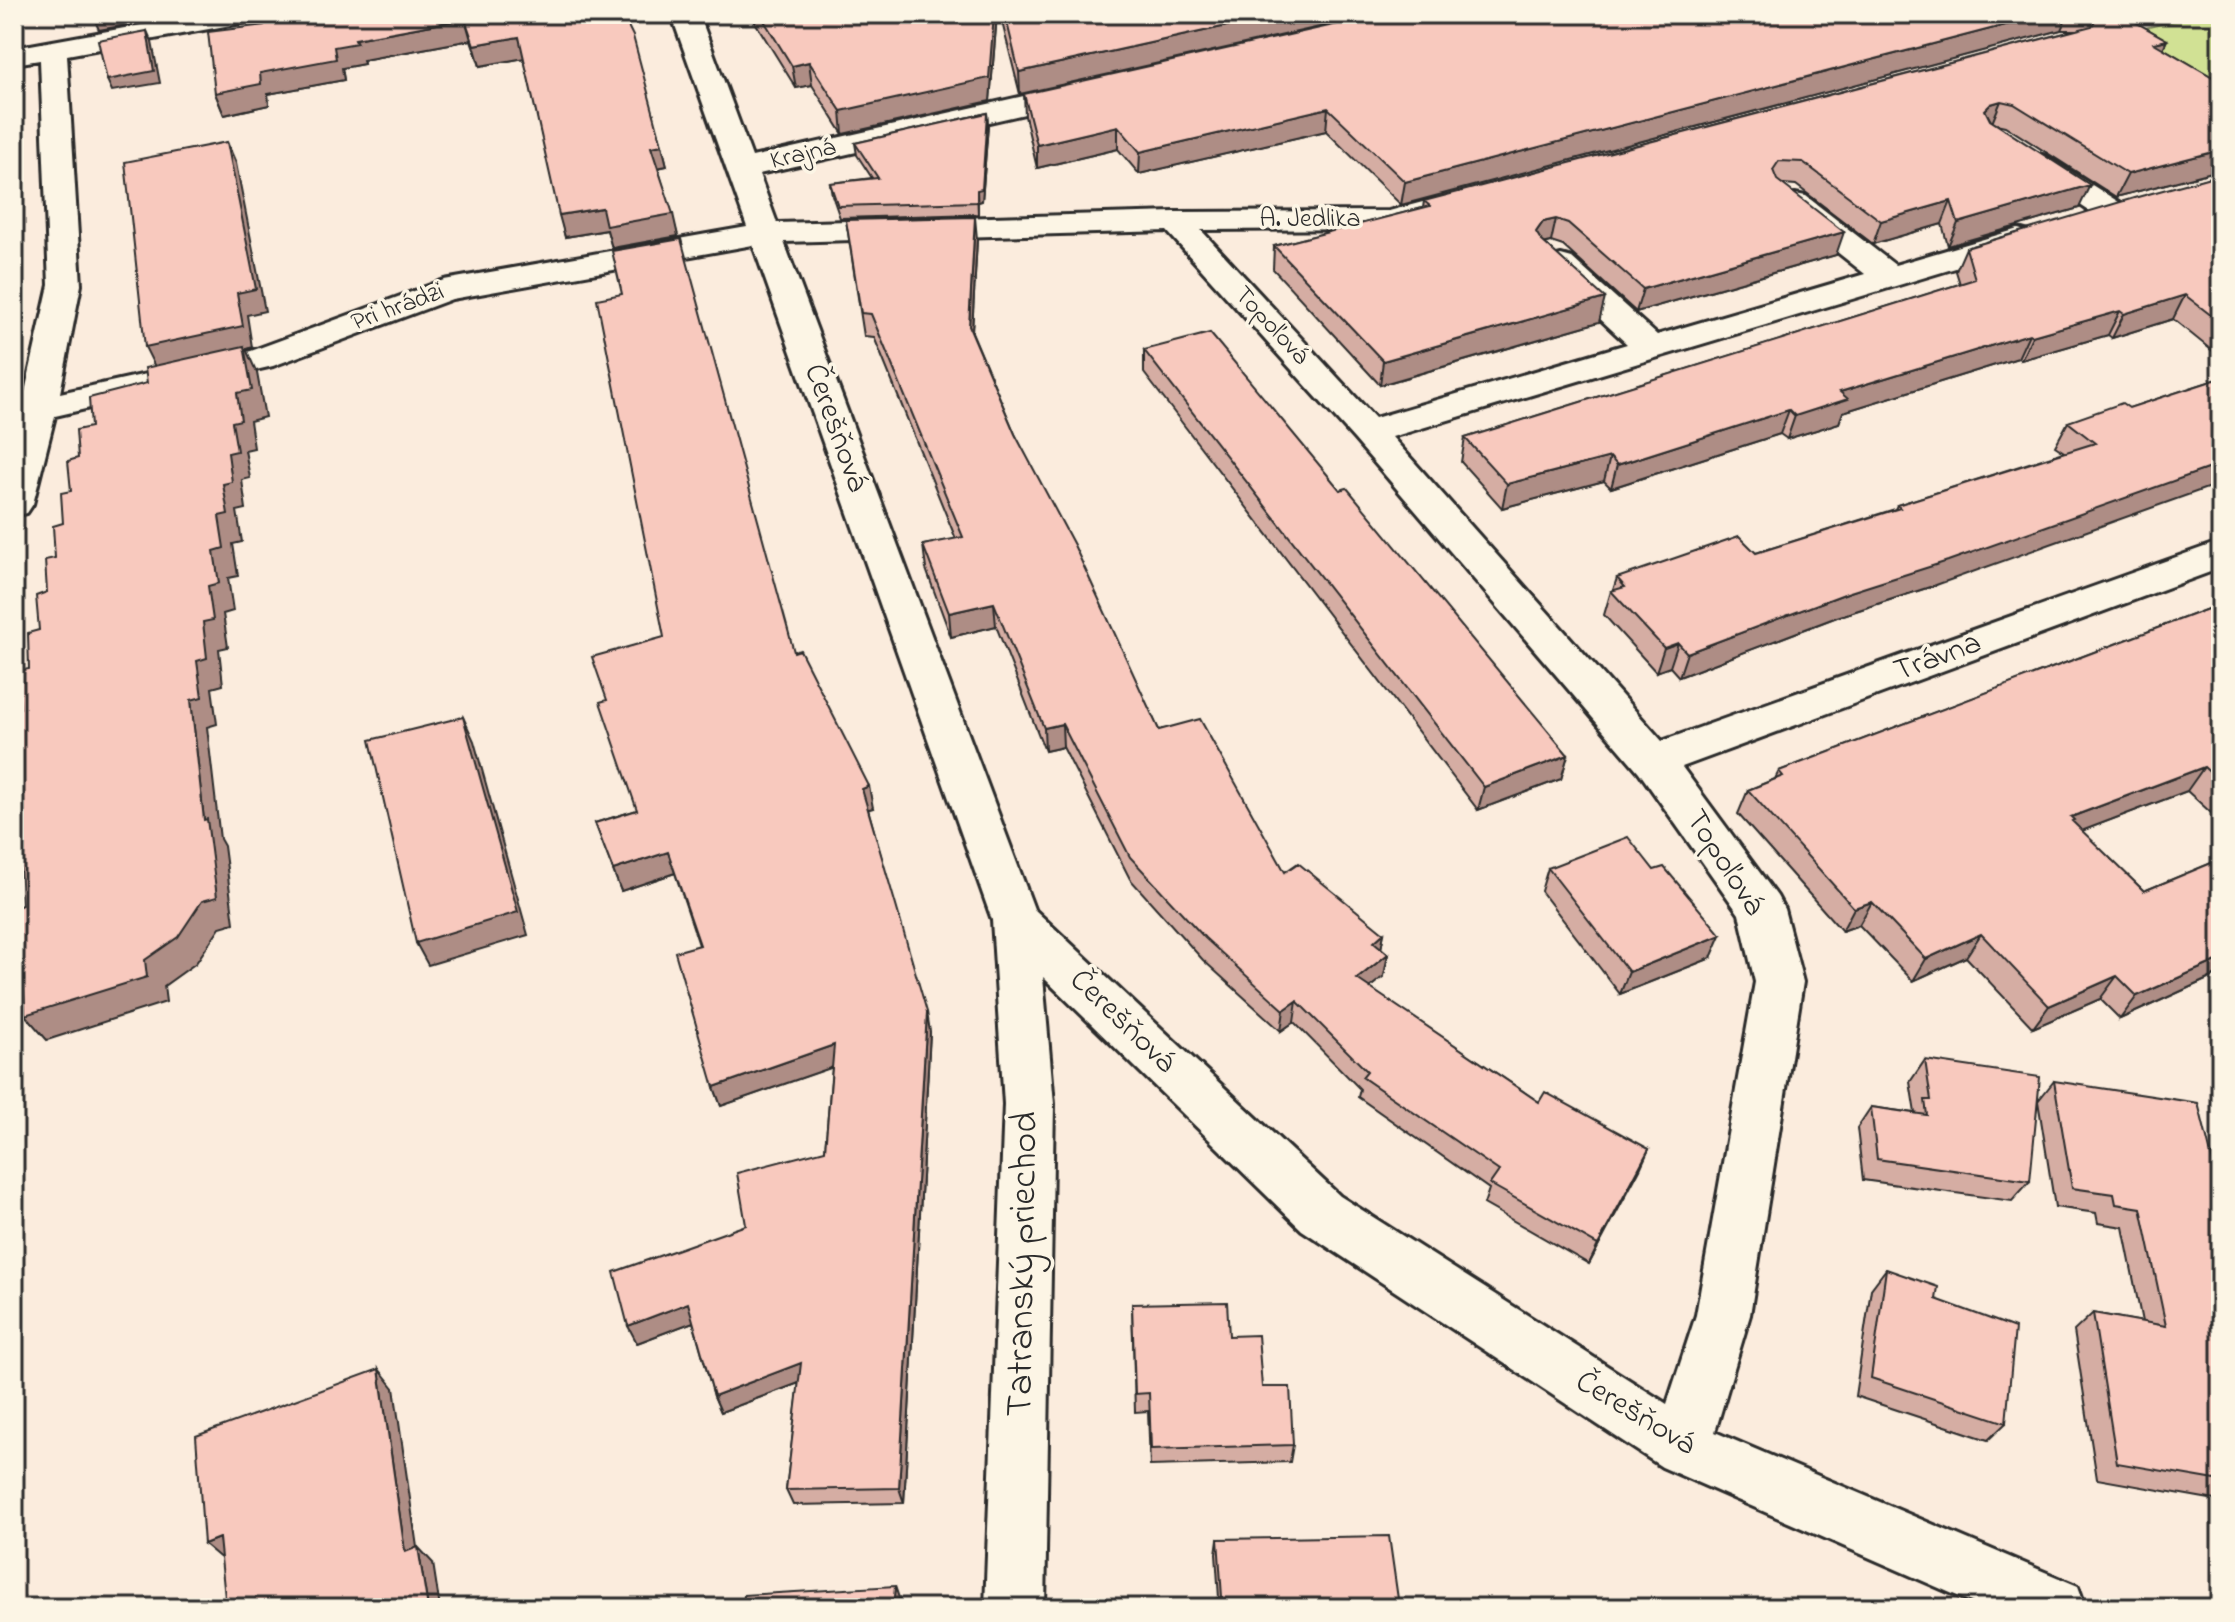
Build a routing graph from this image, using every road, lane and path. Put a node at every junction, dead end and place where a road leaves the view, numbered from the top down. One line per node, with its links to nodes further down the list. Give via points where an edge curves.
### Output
1 (247, 14): 3 (street)
2 (685, 14): 7 (street, Čerešňová)
3 (53, 49): 4 (street); 15 (street, via 65,285)
4 (14, 56)
5 (1107, 86): 7 (street, Krajná)
6 (2006, 143): 13 (street, via 2125,207)
7 (740, 169): 11 (street, Čerešňová)
8 (1783, 194): 13 (street)
9 (1466, 200): 10 (street, A. Jedlika, via 1390,220)
10 (1175, 221): 11 (street, A. Jedlika); 16 (street, Topoľová)
11 (764, 233): 15 (street, Pri hrádzi, via 444,290 261,359); 20 (street, Čerešňová)
12 (1550, 255): 14 (street)
13 (1891, 278): 14 (street)
14 (1650, 347): 16 (street)
15 (26, 412): 17 (street)
16 (1368, 432): 19 (street, Topoľová)
17 (14, 504)
18 (2221, 554): 19 (street, Trávna)
19 (1654, 761): 21 (street, Topoľová, via 1761,909 1779,982 1723,1315)
20 (1015, 920): 21 (street, Čerešňová, via 1321,1213); 22 (street, Tatranský priechod, via 1029,1104)
21 (1682, 1447): 23 (street, Čerešňová)
22 (1015, 1608)
23 (2056, 1608)

